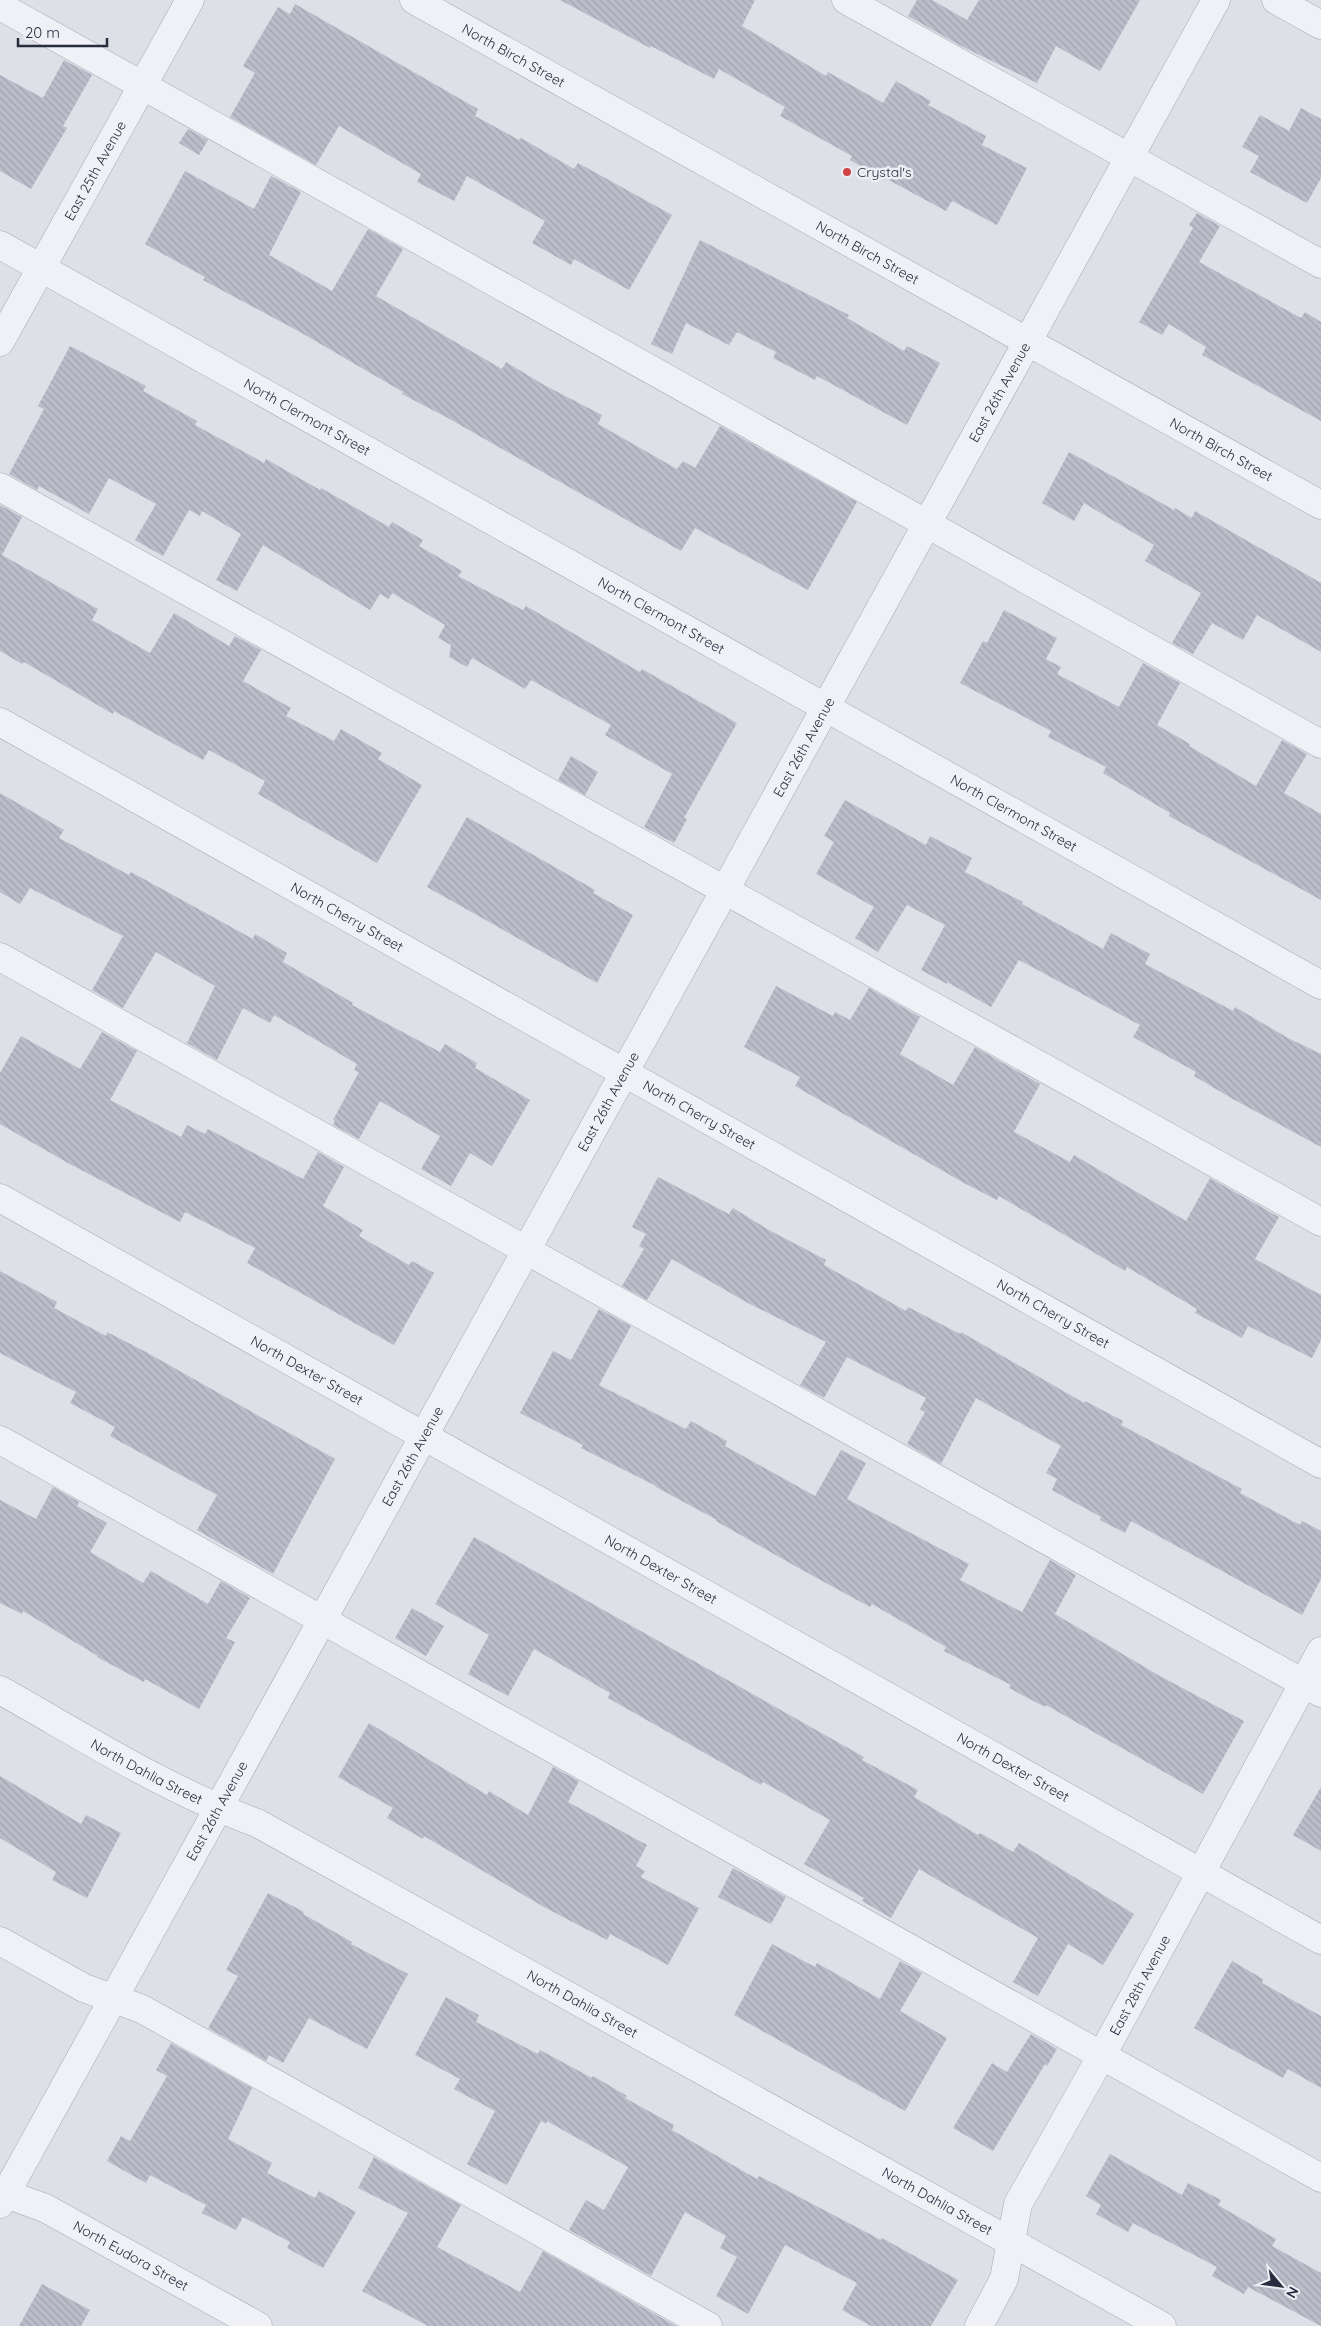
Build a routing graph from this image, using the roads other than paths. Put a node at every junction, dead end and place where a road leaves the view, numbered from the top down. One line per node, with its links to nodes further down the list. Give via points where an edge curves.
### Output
1 (190, 0): 8 (street, East 25th Avenue)
2 (414, 0): 13 (street, North Birch Street)
3 (846, 0): 9 (street)
4 (1216, 0): 9 (street, East 26th Avenue)
5 (1276, 0): 7 (street)
6 (0, 6): 8 (street)
7 (1321, 25)
8 (143, 86): 12 (street, East 25th Avenue); 17 (street)
9 (1129, 157): 11 (street); 13 (street, East 26th Avenue)
10 (0, 244): 12 (street, North Clermont Street)
11 (1321, 264)
12 (42, 268): 14 (street, East 25th Avenue); 18 (street, North Clermont Street)
13 (1028, 340): 16 (street, North Birch Street); 17 (street, East 26th Avenue)
14 (0, 342)
15 (0, 487): 21 (street)
16 (1321, 505)
17 (926, 525): 18 (street, East 26th Avenue); 20 (street)
18 (825, 709): 21 (street, East 26th Avenue); 23 (street, North Clermont Street)
19 (0, 722): 24 (street, North Cherry Street)
20 (1321, 744)
21 (724, 891): 24 (street, East 26th Avenue); 26 (street)
22 (0, 957): 27 (street)
23 (1321, 985)
24 (624, 1074): 27 (street, East 26th Avenue); 30 (street, North Cherry Street)
25 (0, 1198): 28 (street, North Dexter Street)
26 (1321, 1222)
27 (526, 1250): 28 (street, East 26th Avenue); 33 (street)
28 (425, 1436): 31 (street, East 26th Avenue); 36 (street, North Dexter Street)
29 (0, 1440): 31 (street)
30 (1321, 1464)
31 (322, 1620): 35 (street, East 26th Avenue); 40 (street)
32 (1321, 1651): 33 (street, East 28th Avenue)
33 (1312, 1688): 36 (street, East 28th Avenue)
34 (0, 1690): 35 (street, North Dahlia Street, via 170,1785)
35 (218, 1808): 39 (street, East 26th Avenue); 43 (street, North Dahlia Street, via 257,1823)
36 (1201, 1873): 37 (street, North Dexter Street); 40 (street, East 28th Avenue)
37 (1321, 1940)
38 (0, 1941): 39 (street, via 84,1988)
39 (113, 1998): 42 (street, East 26th Avenue); 45 (street, via 142,2009)
40 (1102, 2055): 41 (street); 43 (street, East 28th Avenue, via 1018,2204)
41 (1321, 2178)
42 (2, 2196): 44 (street, North Eudora Street, via 45,2208)
43 (1009, 2242): 46 (street, East 28th Avenue, via 1004,2279); 47 (street, North Dahlia Street)
44 (258, 2326)
45 (708, 2326)
46 (978, 2326)
47 (1162, 2326)

